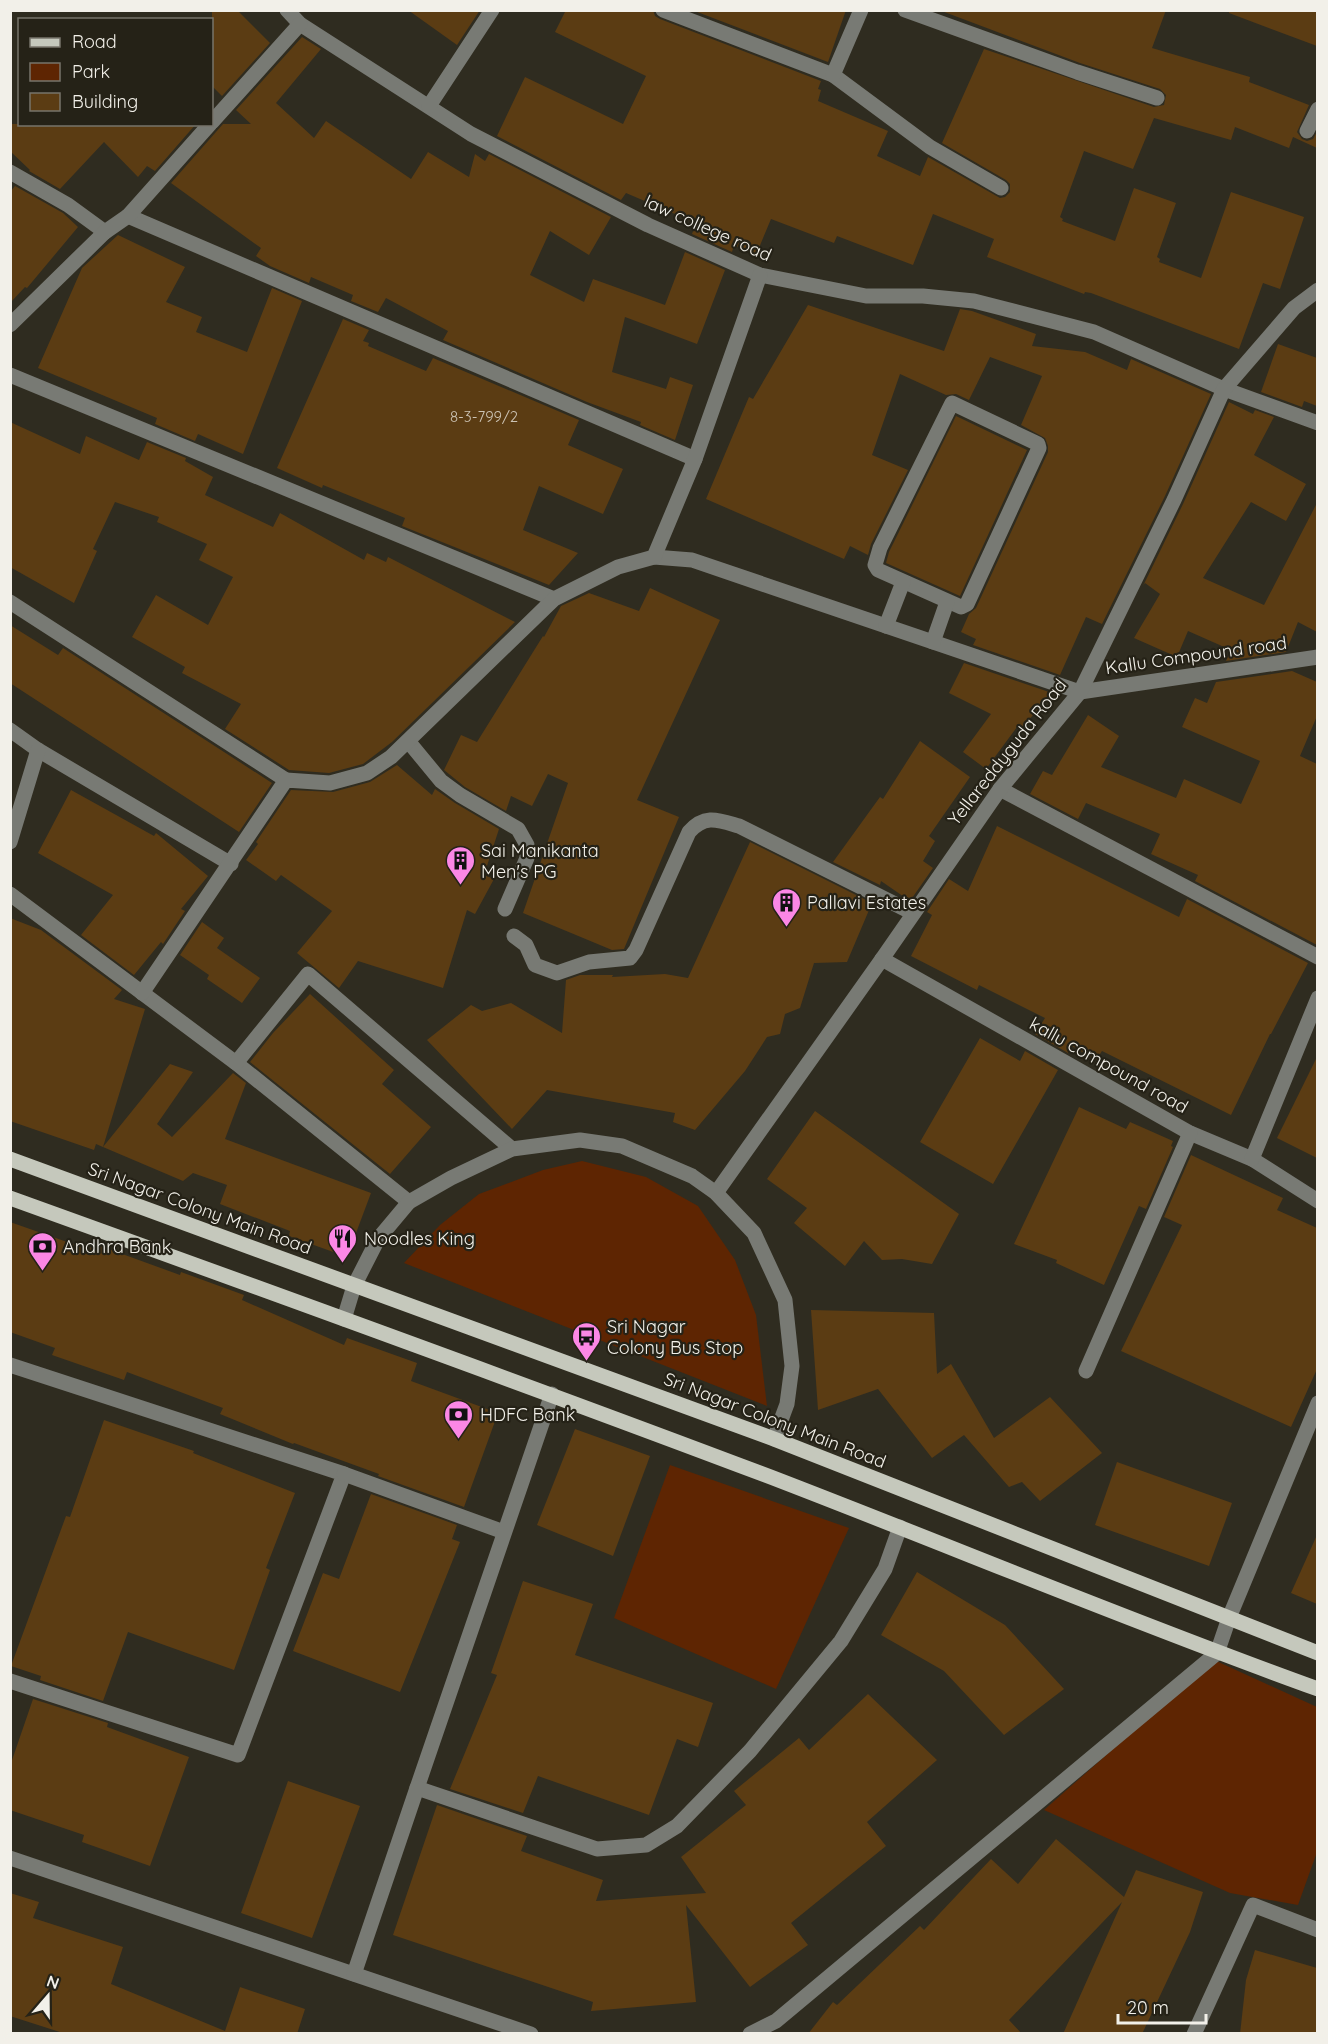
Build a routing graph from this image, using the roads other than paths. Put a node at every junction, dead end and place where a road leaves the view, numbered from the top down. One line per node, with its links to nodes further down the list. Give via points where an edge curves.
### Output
1 (287, 10): 6 (street, law college road)
2 (492, 10): 9 (street)
3 (663, 10): 7 (street)
4 (861, 10): 7 (street)
5 (905, 10): 8 (street)
6 (300, 24): 9 (street, law college road); 11 (street)
7 (833, 75): 15 (street, via 930,147)
8 (1157, 98)
9 (429, 106): 18 (street, law college road, via 471,134 648,225)
10 (1317, 109): 13 (street)
11 (213, 121)
12 (208, 126): 16 (street)
13 (1307, 131)
14 (10, 172): 17 (street, via 68,205)
15 (1002, 188)
16 (128, 216): 17 (street); 24 (street)
17 (105, 232): 20 (street)
18 (760, 275): 22 (street, law college road, via 866,296 974,301 1094,332); 24 (street)
19 (1317, 290): 22 (street, Yellareddyguda Road, via 1294,308)
20 (10, 325)
21 (10, 375): 27 (street)
22 (1224, 389): 23 (street, law college road); 33 (street, Yellareddyguda Road)
23 (1317, 423)
24 (695, 459): 25 (street)
25 (654, 557): 27 (street, via 618,567); 30 (street, via 692,560)
26 (903, 582): 29 (street); 29 (street, via 878,570 875,562 955,403 1038,444 1039,448 967,604 958,607); 30 (street)
27 (554, 599): 35 (street)
28 (10, 602): 37 (street)
29 (947, 602): 31 (street)
30 (886, 626): 31 (street)
31 (933, 642): 33 (street)
32 (1317, 657): 33 (street, Kallu Compound road)
33 (1080, 692): 38 (street, Yellareddyguda Road)
34 (10, 730): 36 (street)
35 (408, 741): 37 (street, via 367,773 330,783); 42 (street, via 441,781 518,829 527,845 527,858)
36 (39, 750): 39 (street); 40 (street)
37 (286, 780): 40 (street)
38 (1000, 789): 43 (street, Yellareddyguda Road); 45 (street)
39 (10, 843)
40 (231, 864): 47 (street)
41 (10, 894): 47 (street)
42 (505, 909)
43 (913, 913): 44 (street, via 740,826 705,820 688,832 630,958 589,962 557,973 535,965 526,945); 46 (street, Yellareddyguda Road)
44 (514, 936)
45 (1317, 957)
46 (882, 959): 50 (street, kallu compound road); 54 (street, Yellareddyguda Road)
47 (142, 993): 49 (street)
48 (1317, 998): 52 (street)
49 (236, 1063): 51 (street, via 308,974); 57 (street)
50 (1190, 1133): 52 (street, kallu compound road); 61 (street)
51 (512, 1149): 54 (street, via 580,1140 622,1146 692,1176); 57 (street)
52 (1252, 1158): 56 (street, kallu compound road)
53 (10, 1159): 58 (main road, Sri Nagar Colony Main Road)
54 (716, 1193): 64 (street, via 754,1233 785,1300 792,1366 787,1404)
55 (10, 1198): 59 (main road)
56 (1317, 1201)
57 (410, 1202): 58 (street, via 378,1239)
58 (354, 1286): 59 (street); 64 (main road, Sri Nagar Colony Main Road)
59 (344, 1319): 62 (main road)
60 (10, 1365): 65 (street)
61 (1086, 1371)
62 (552, 1394): 66 (main road); 67 (street)
63 (1317, 1403): 68 (street)
64 (774, 1439): 68 (main road, Sri Nagar Colony Main Road)
65 (344, 1473): 67 (street); 71 (street, via 238,1755)
66 (900, 1527): 69 (main road); 73 (street, via 885,1569 841,1641 750,1752 677,1826 646,1845 597,1849)
67 (504, 1532): 73 (street)
68 (1229, 1618): 69 (street); 70 (main road, Sri Nagar Colony Main Road)
69 (1217, 1653): 72 (main road); 78 (street, via 776,2021)
70 (1317, 1653)
71 (10, 1681)
72 (1317, 1689)
73 (417, 1788): 76 (street)
74 (10, 1858): 76 (street)
75 (1317, 1930): 79 (street, via 1253,1905)
76 (354, 1974): 77 (street)
77 (531, 2034)
78 (750, 2034)
79 (1194, 2034)

